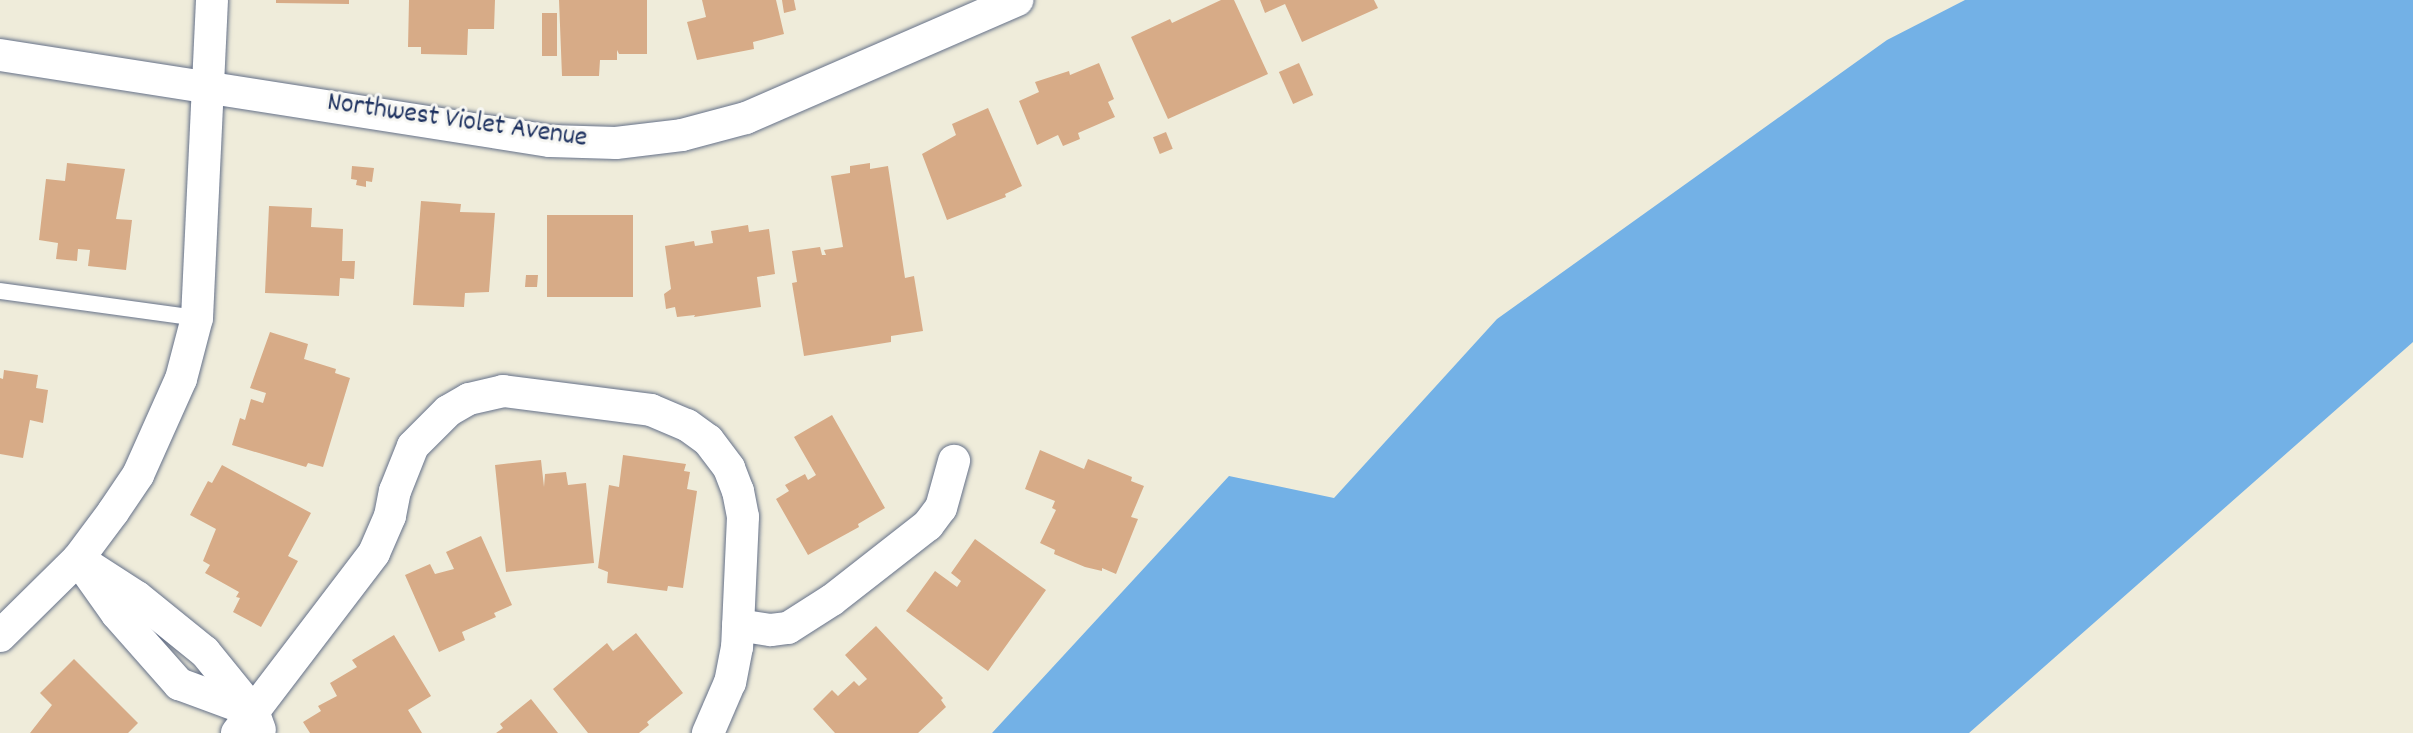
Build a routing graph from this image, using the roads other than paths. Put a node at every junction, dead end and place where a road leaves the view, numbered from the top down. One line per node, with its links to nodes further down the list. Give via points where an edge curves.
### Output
1 (212, 0): 4 (street)
2 (1017, 0): 4 (street, Northwest Violet Avenue, via 746,118 682,135 616,143 550,141)
3 (0, 55): 4 (street, Northwest Violet Avenue)
4 (207, 86): 6 (street)
5 (0, 292): 6 (lane)
6 (198, 318): 8 (street, via 181,379 138,475)
7 (954, 460): 9 (street, via 941,508 928,524 832,600 788,628)
8 (78, 559): 10 (street); 11 (street, via 136,597 205,652)
9 (738, 625): 11 (street, via 743,517 729,468 708,440 651,410 503,391 469,399 448,411 413,446 374,553); 12 (street, via 730,682)
10 (0, 636)
11 (251, 726)
12 (708, 733)

